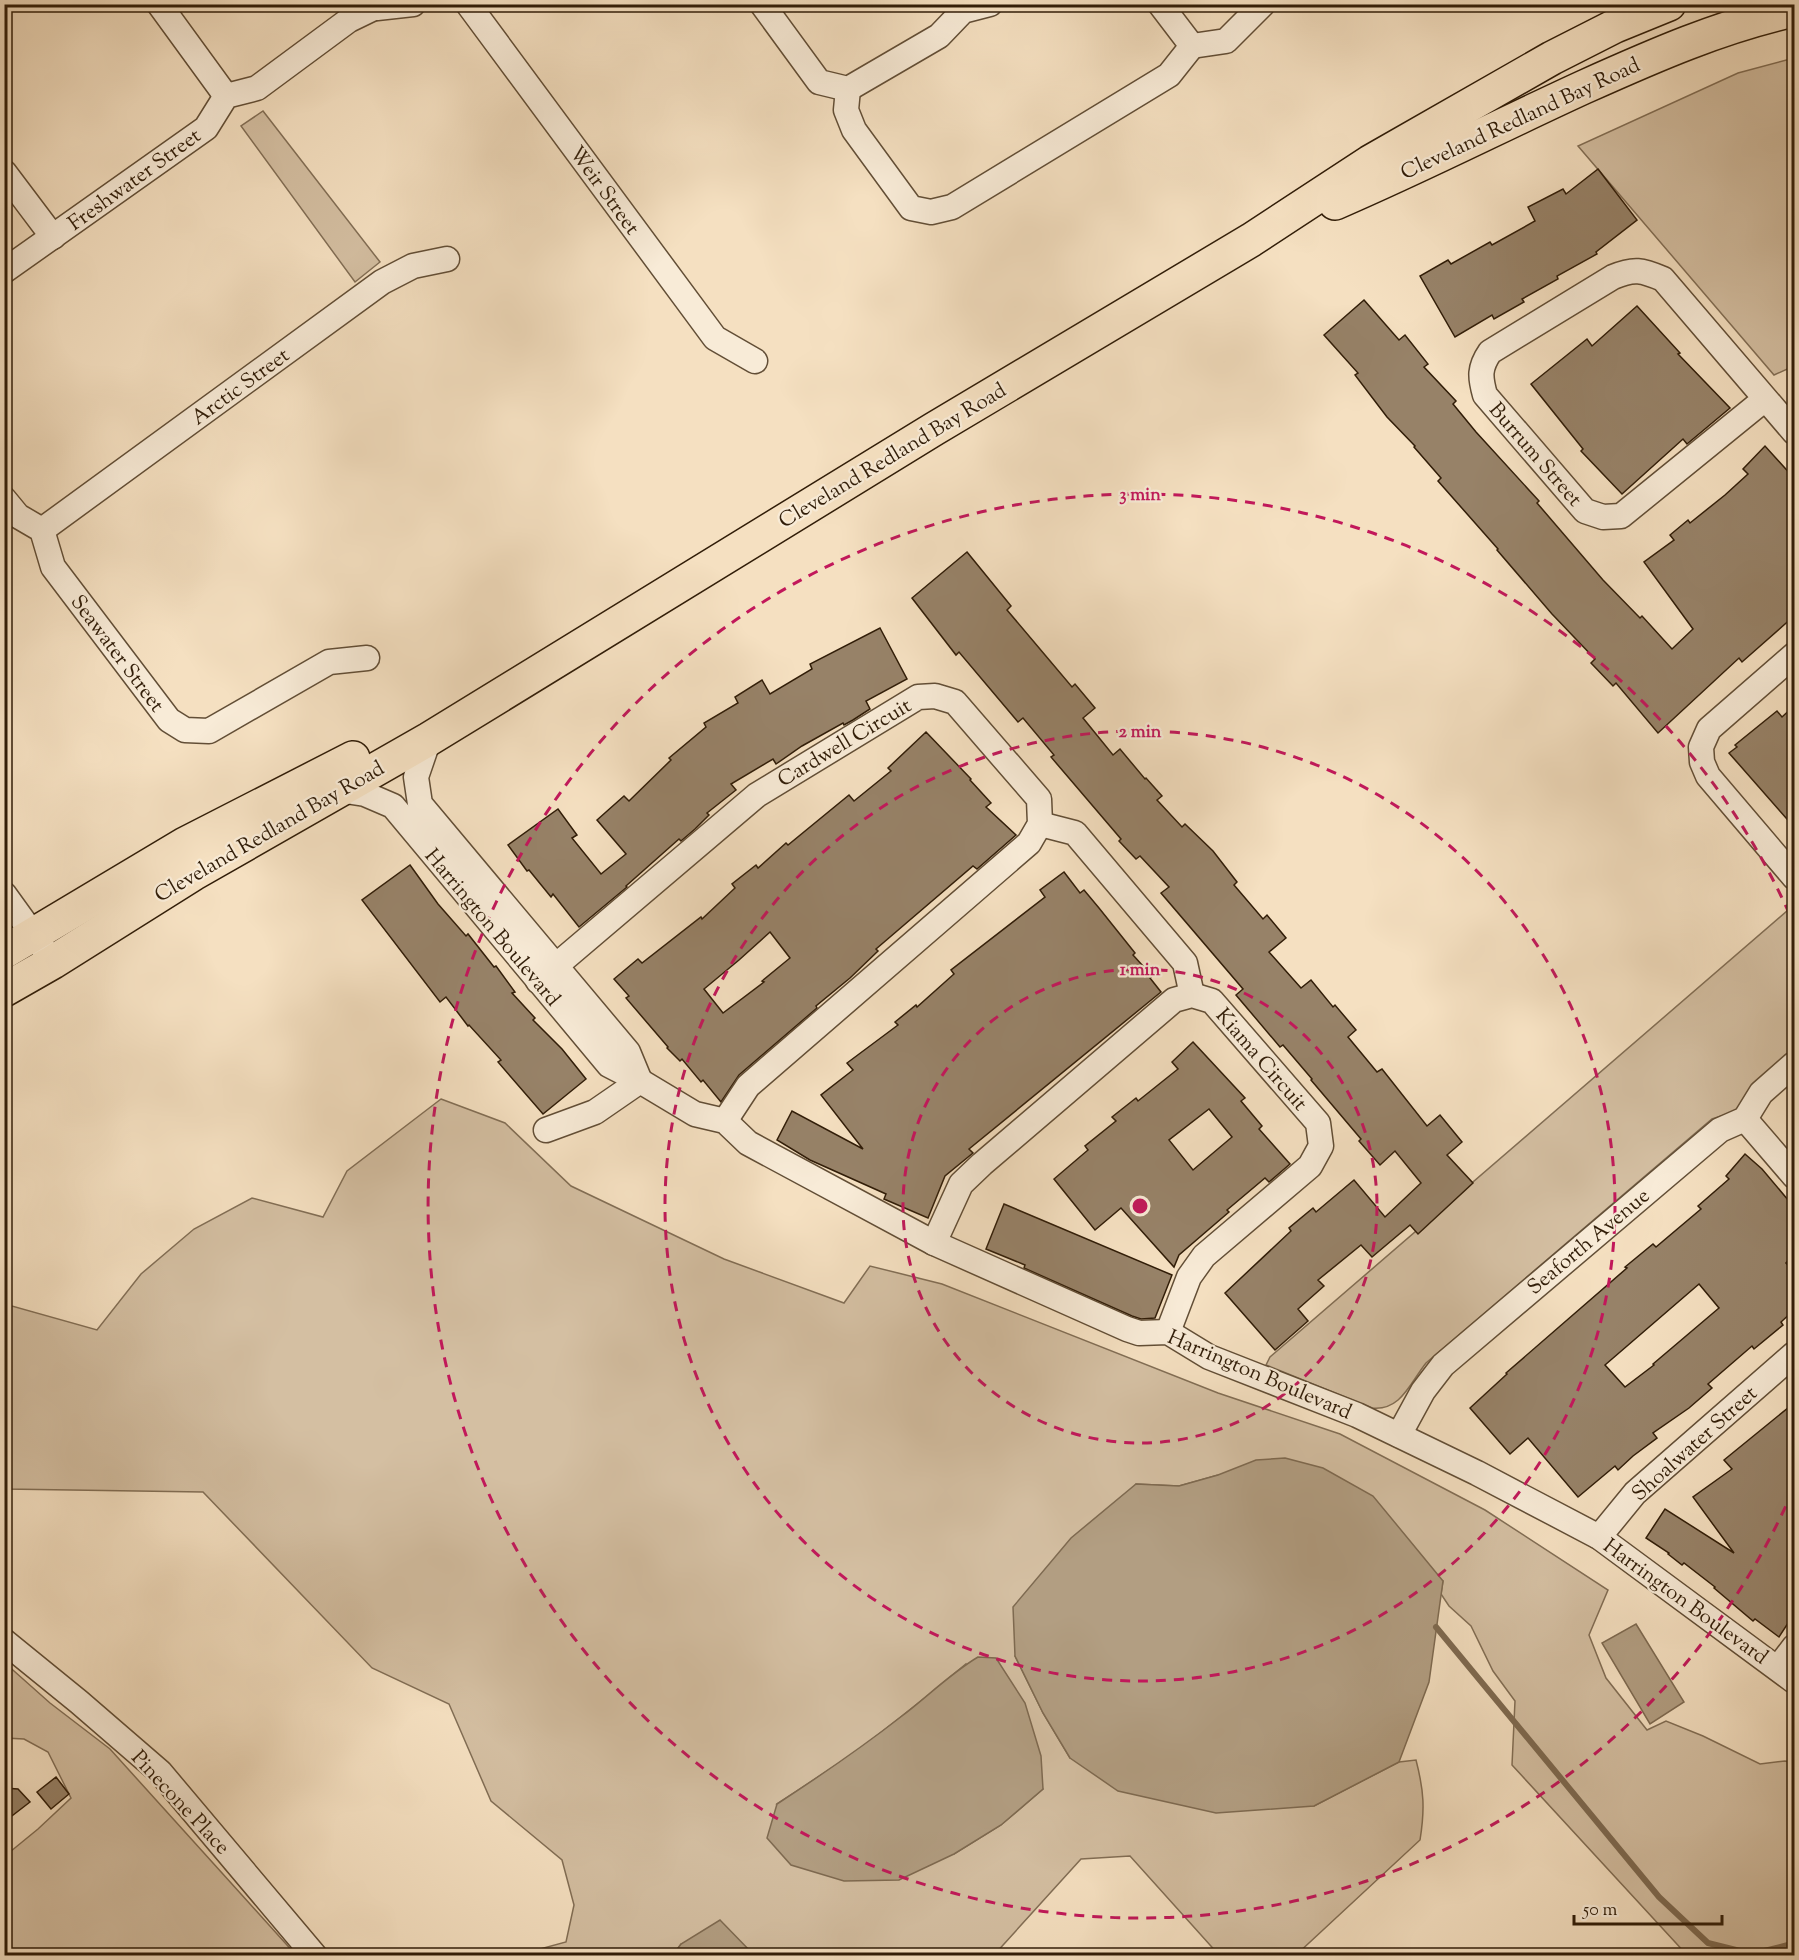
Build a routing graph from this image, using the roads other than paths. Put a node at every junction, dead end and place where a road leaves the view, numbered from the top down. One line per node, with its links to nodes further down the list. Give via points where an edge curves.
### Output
1 (159, 4): 15 (street)
2 (413, 4): 9 (street)
3 (468, 4): 21 (street, Weir Street, via 715,338)
4 (762, 4): 14 (street, via 819,82)
5 (990, 4): 10 (street)
6 (1160, 4): 13 (street)
7 (1263, 4): 13 (street, via 1226,41)
8 (1670, 4): 18 (highway, Cleveland Redland Bay Road, via 1552,58 1370,162)
9 (380, 6): 15 (street, via 349,20 257,88)
10 (961, 8): 14 (street, via 939,36)
11 (1794, 10): 12 (highway, Cleveland Redland Bay Road)
12 (1759, 11): 18 (highway, Cleveland Redland Bay Road)
13 (1192, 46): 14 (street, via 1169,75 952,207 931,212 911,208 854,130 846,110)
14 (848, 89)
15 (226, 96): 17 (street, Freshwater Street, via 206,128)
16 (4, 172): 17 (street)
17 (53, 237): 20 (street, Freshwater Street)
18 (1251, 240): 28 (highway, Cleveland Redland Bay Road)
19 (447, 259): 25 (street, Arctic Street, via 413,266 382,282)
20 (4, 271)
21 (755, 361)
22 (1765, 399): 22 (street, Burrum Street, via 1663,279 1645,271 1627,271 1613,277 1490,352 1483,362 1480,379 1485,394 1585,511 1603,517 1621,516); 23 (street, Burrum Street)
23 (1794, 432)
24 (4, 499): 25 (street, via 18,516)
25 (42, 530): 27 (street, Seawater Street, via 53,567 169,720 185,730 209,731 329,662)
26 (1794, 655): 32 (street, via 1709,729 1701,747 1708,776)
27 (367, 658)
28 (534, 673): 29 (highway, Cleveland Redland Bay Road); 34 (highway, Cleveland Redland Bay Road, via 425,720 185,844)
29 (429, 739): 30 (highway, Cleveland Redland Bay Road); 37 (street, Harrington Boulevard, via 416,777 420,804)
30 (339, 790): 36 (highway, Cleveland Redland Bay Road, via 193,874); 38 (street, Harrington Boulevard, via 365,794 393,806)
31 (1040, 824): 37 (street, Cardwell Circuit, via 1039,799 955,702 935,696 918,697 757,795); 40 (street, via 1075,833 1185,963); 44 (street, via 1029,843 748,1086)
32 (1794, 877)
33 (4, 894): 34 (street)
34 (33, 933): 35 (highway, Cleveland Redland Bay Road); 36 (street)
35 (4, 952): 39 (street)
36 (53, 962): 39 (highway, Cleveland Redland Bay Road)
37 (555, 965): 38 (street, Cardwell Circuit); 42 (street, Harrington Boulevard, via 628,1052)
38 (538, 981): 42 (street, Harrington Boulevard, via 609,1065)
39 (14, 984)
40 (1191, 995): 47 (street, Kiama Circuit, via 1174,1000 961,1184); 48 (street, Kiama Circuit, via 1212,1001 1318,1123 1321,1146 1310,1166 1204,1256 1189,1277)
41 (1794, 1064): 43 (street, via 1761,1093)
42 (640, 1081): 44 (street, Harrington Boulevard, via 695,1114); 45 (street, via 595,1112)
43 (1745, 1119): 46 (street); 50 (street, Seaforth Avenue, via 1720,1130 1443,1365 1423,1391)
44 (724, 1121): 47 (street, Harrington Boulevard, via 748,1143)
45 (546, 1130)
46 (1794, 1176)
47 (934, 1243): 48 (street, Harrington Boulevard, via 1127,1329 1139,1333)
48 (1168, 1332): 50 (street, Harrington Boulevard, via 1209,1357 1357,1414)
49 (1794, 1354): 51 (street, Shoalwater Street, via 1635,1493)
50 (1399, 1435): 51 (street, Harrington Boulevard)
51 (1599, 1537): 54 (street, Harrington Boulevard)
52 (4, 1641): 55 (street, Pinecone Place, via 160,1772)
53 (1794, 1647): 54 (street)
54 (1786, 1674)
55 (315, 1956)

